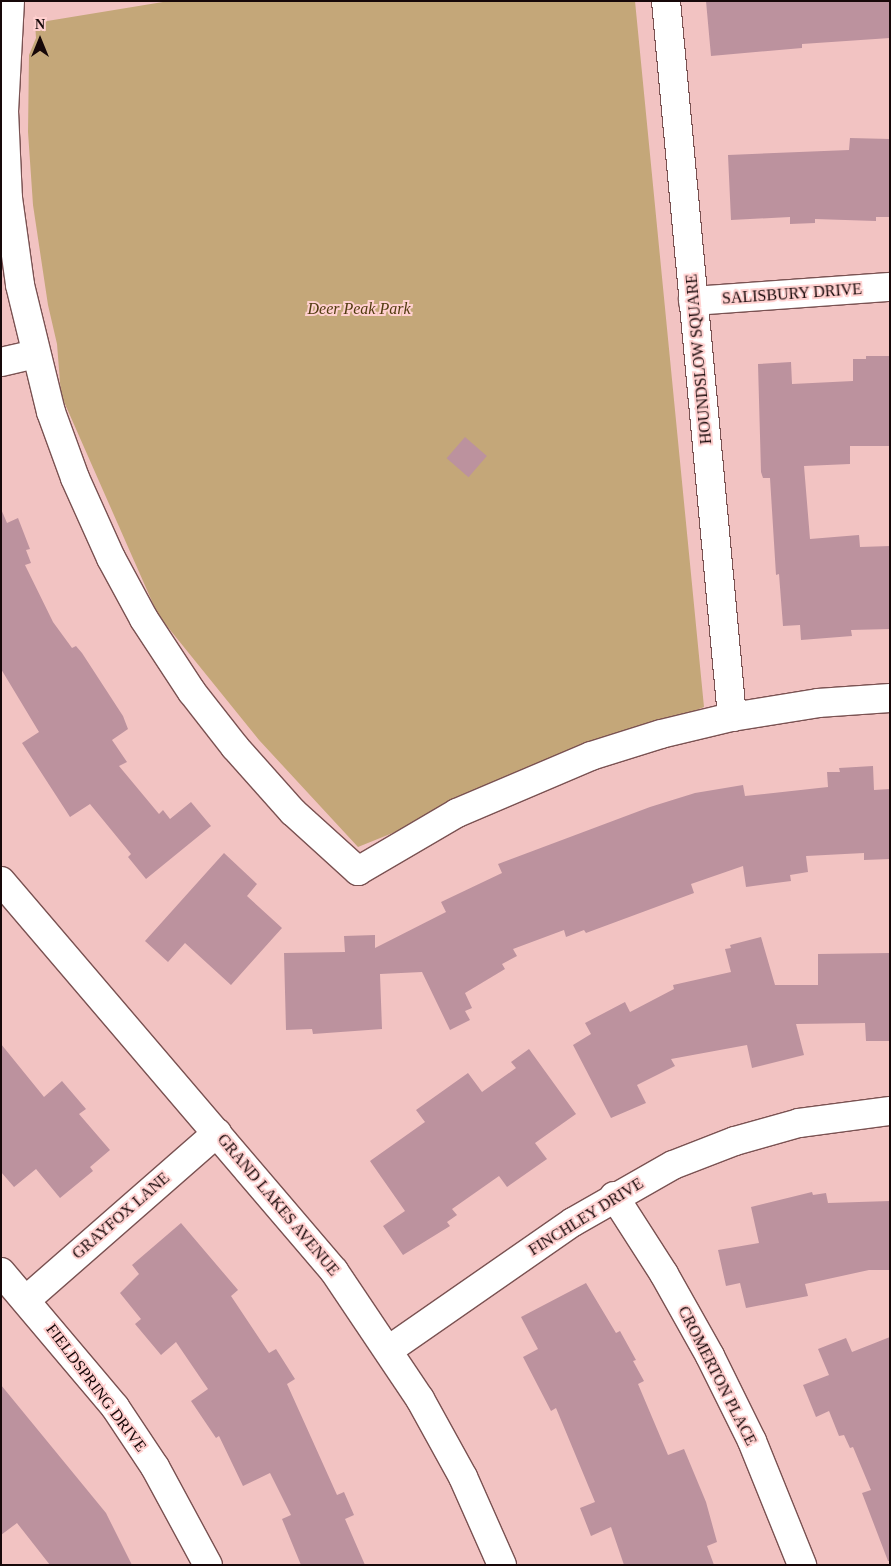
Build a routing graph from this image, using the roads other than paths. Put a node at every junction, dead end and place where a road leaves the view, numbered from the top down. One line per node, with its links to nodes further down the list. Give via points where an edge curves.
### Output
1 (10, 1): 5 (street, via 4,111 8,198 20,285)
2 (666, 1): 4 (street, HOUNDSLOW SQUARE)
3 (890, 287): 4 (street, SALISBURY DRIVE)
4 (694, 301): 8 (street, HOUNDSLOW SQUARE)
5 (35, 354): 6 (street); 8 (street, via 75,478 111,558 144,619 192,692 235,747 293,812 358,871 457,813 522,782 608,750)
6 (1, 362)
7 (890, 698): 8 (street, via 818,703)
8 (732, 717)
9 (1, 881): 11 (street, GRAND LAKES AVENUE)
10 (890, 1111): 12 (street, FINCHLEY DRIVE, via 799,1123 736,1141 674,1165)
11 (217, 1133): 14 (street, GRAYFOX LANE); 15 (street, GRAND LAKES AVENUE, via 334,1271)
12 (614, 1196): 15 (street, FINCHLEY DRIVE); 18 (street, CROMERTON PLACE, via 664,1274 710,1356 752,1441)
13 (1, 1272): 14 (street, FIELDSPRING DRIVE)
14 (26, 1300): 16 (street, FIELDSPRING DRIVE, via 114,1407 155,1467)
15 (390, 1349): 17 (street, GRAND LAKES AVENUE, via 463,1476)
16 (208, 1565)
17 (502, 1565)
18 (802, 1565)

